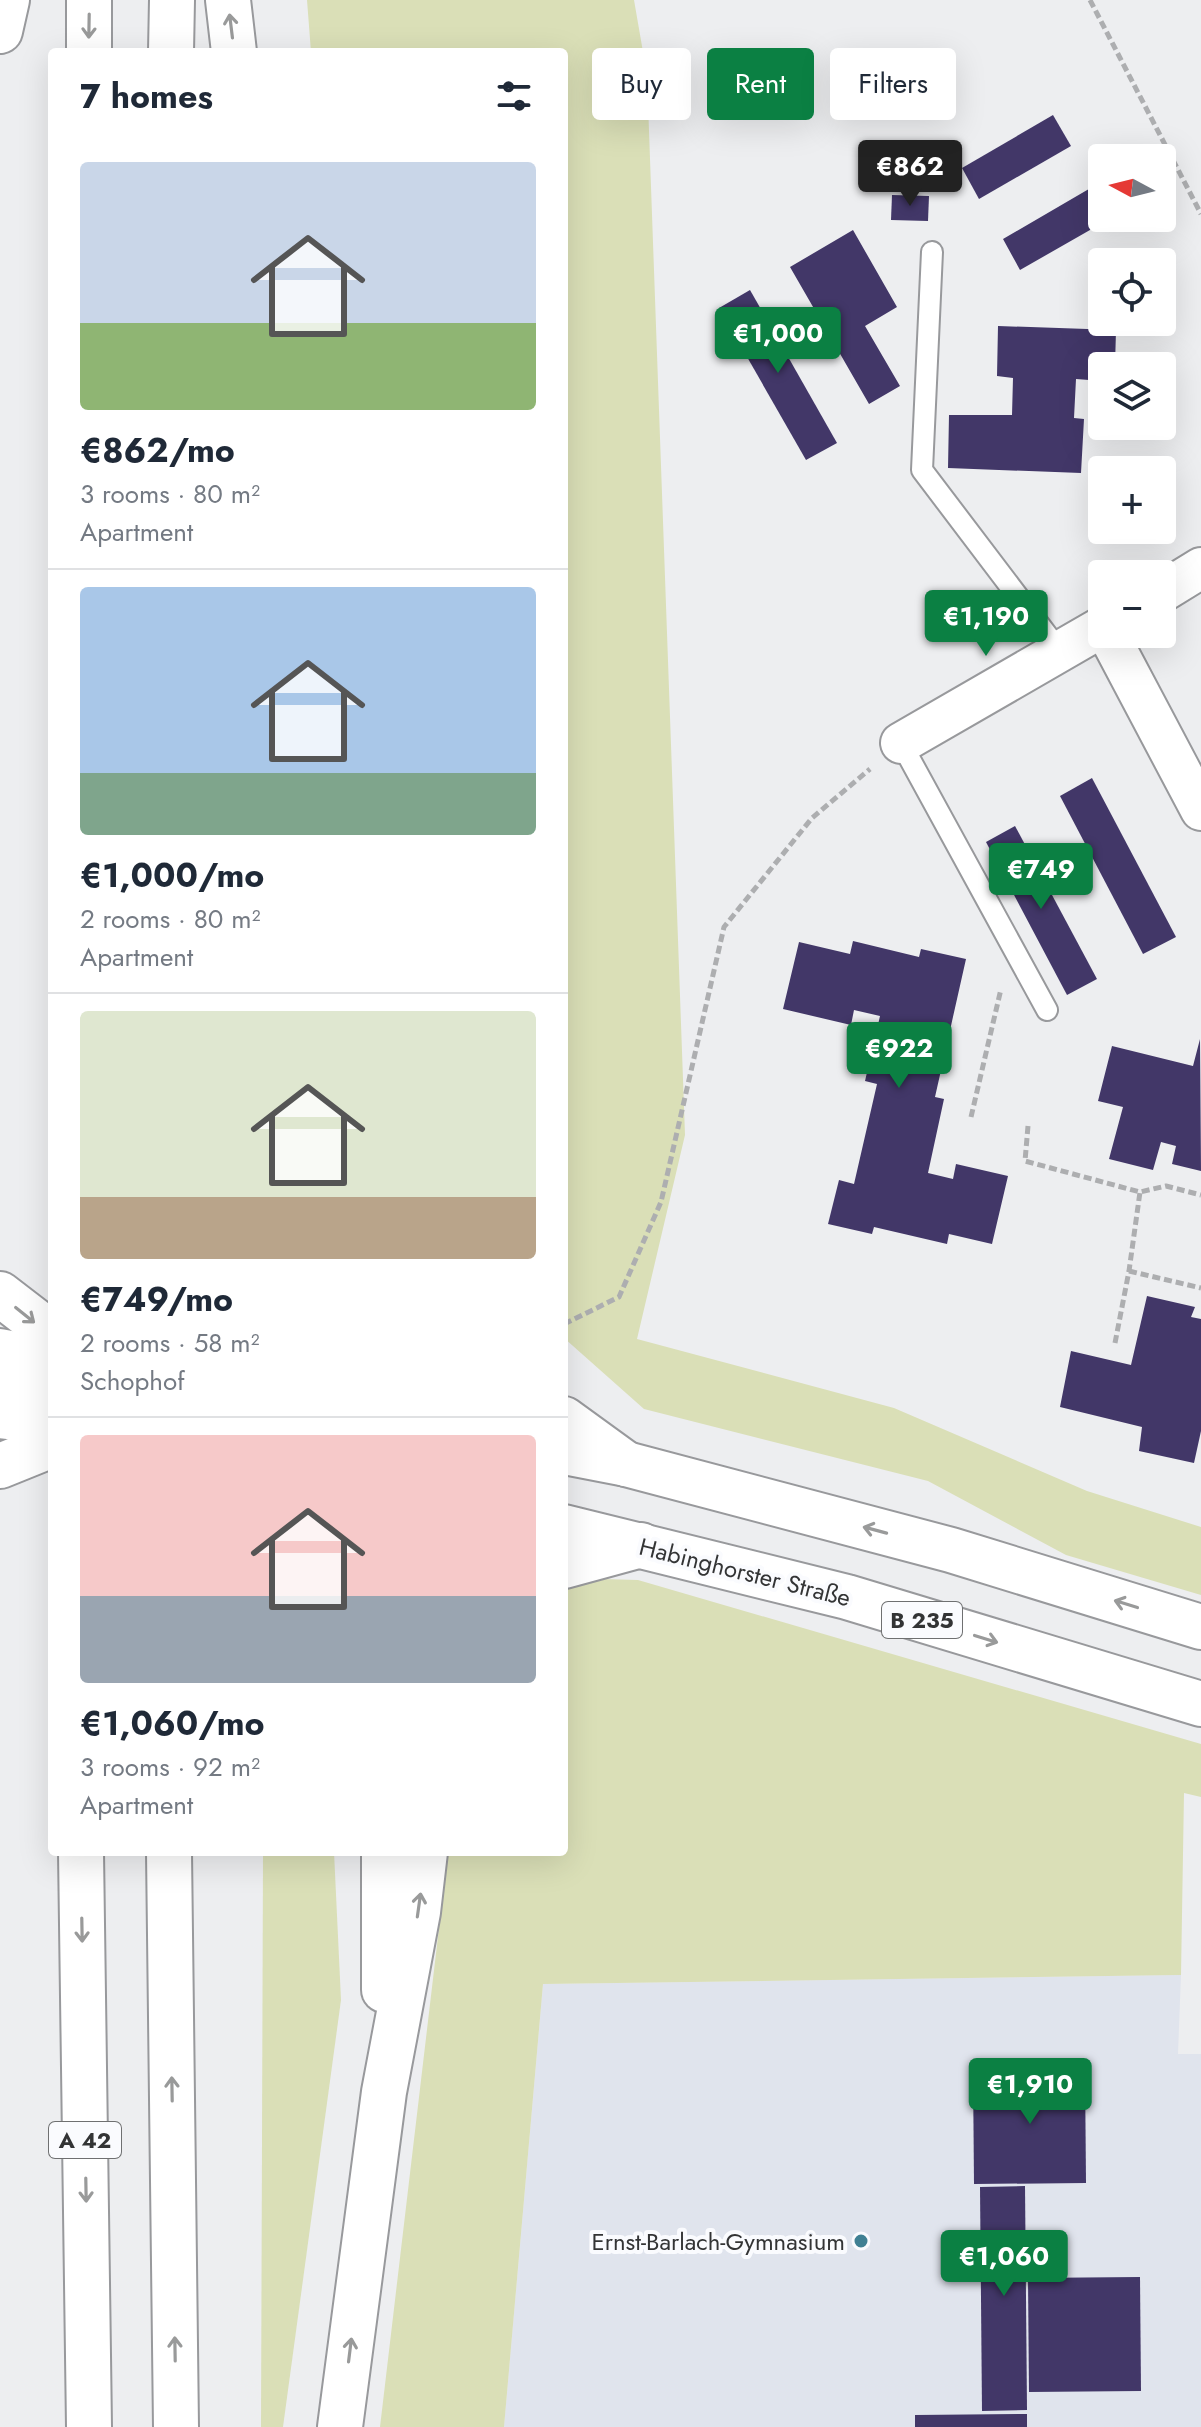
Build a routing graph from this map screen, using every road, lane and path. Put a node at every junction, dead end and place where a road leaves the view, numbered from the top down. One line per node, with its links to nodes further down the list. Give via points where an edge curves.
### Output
1 (7, 0): 6 (main road)
2 (89, 0): 7 (main road, one-way to 7)
3 (172, 0): 8 (main road)
4 (228, 0): 9 (main road, one-way to 4)
5 (1090, 0): 10 (path)
6 (0, 31)
7 (89, 48)
8 (171, 48)
9 (234, 48)
10 (1201, 214)
11 (932, 252): 16 (lane, via 922,470)
12 (1201, 568): 13 (street)
13 (1176, 583)
14 (1088, 635): 16 (street)
15 (1115, 648): 18 (street)
16 (1060, 652): 17 (street)
17 (901, 743): 19 (lane); 28 (path, via 812,818 724,927 661,1202 619,1297)
18 (1201, 810)
19 (1012, 945): 20 (lane); 21 (path)
20 (1047, 1010)
21 (971, 1117)
22 (1028, 1126): 23 (path, via 1025,1161)
23 (1140, 1192): 24 (path, via 1166,1186); 25 (path)
24 (1201, 1195)
25 (1129, 1271): 26 (path); 30 (path)
26 (1201, 1288)
27 (0, 1294): 29 (main road, one-way to 29)
28 (568, 1322)
29 (48, 1331)
30 (1115, 1343)
31 (0, 1351): 32 (main road)
32 (29, 1394)
33 (568, 1422): 36 (main road)
34 (48, 1447): 37 (main road)
35 (568, 1453): 36 (main road)
36 (626, 1464): 41 (main road, one-way to 36, via 951,1550)
37 (0, 1466)
38 (568, 1528): 39 (main road, Habinghorster Straße / B 235)
39 (641, 1545): 40 (main road); 42 (main road, Habinghorster Straße / B 235, one-way to 42, via 847,1597)
40 (568, 1565)
41 (1201, 1627)
42 (1201, 1704)
43 (81, 1856): 48 (main road, A 42, one-way to 48)
44 (169, 1856): 49 (main road, one-way to 44)
45 (384, 1856): 47 (main road)
46 (425, 1856): 47 (main road, one-way to 46)
47 (384, 2092): 50 (main road, one-way to 47)
48 (89, 2427)
49 (176, 2427)
50 (340, 2427)

